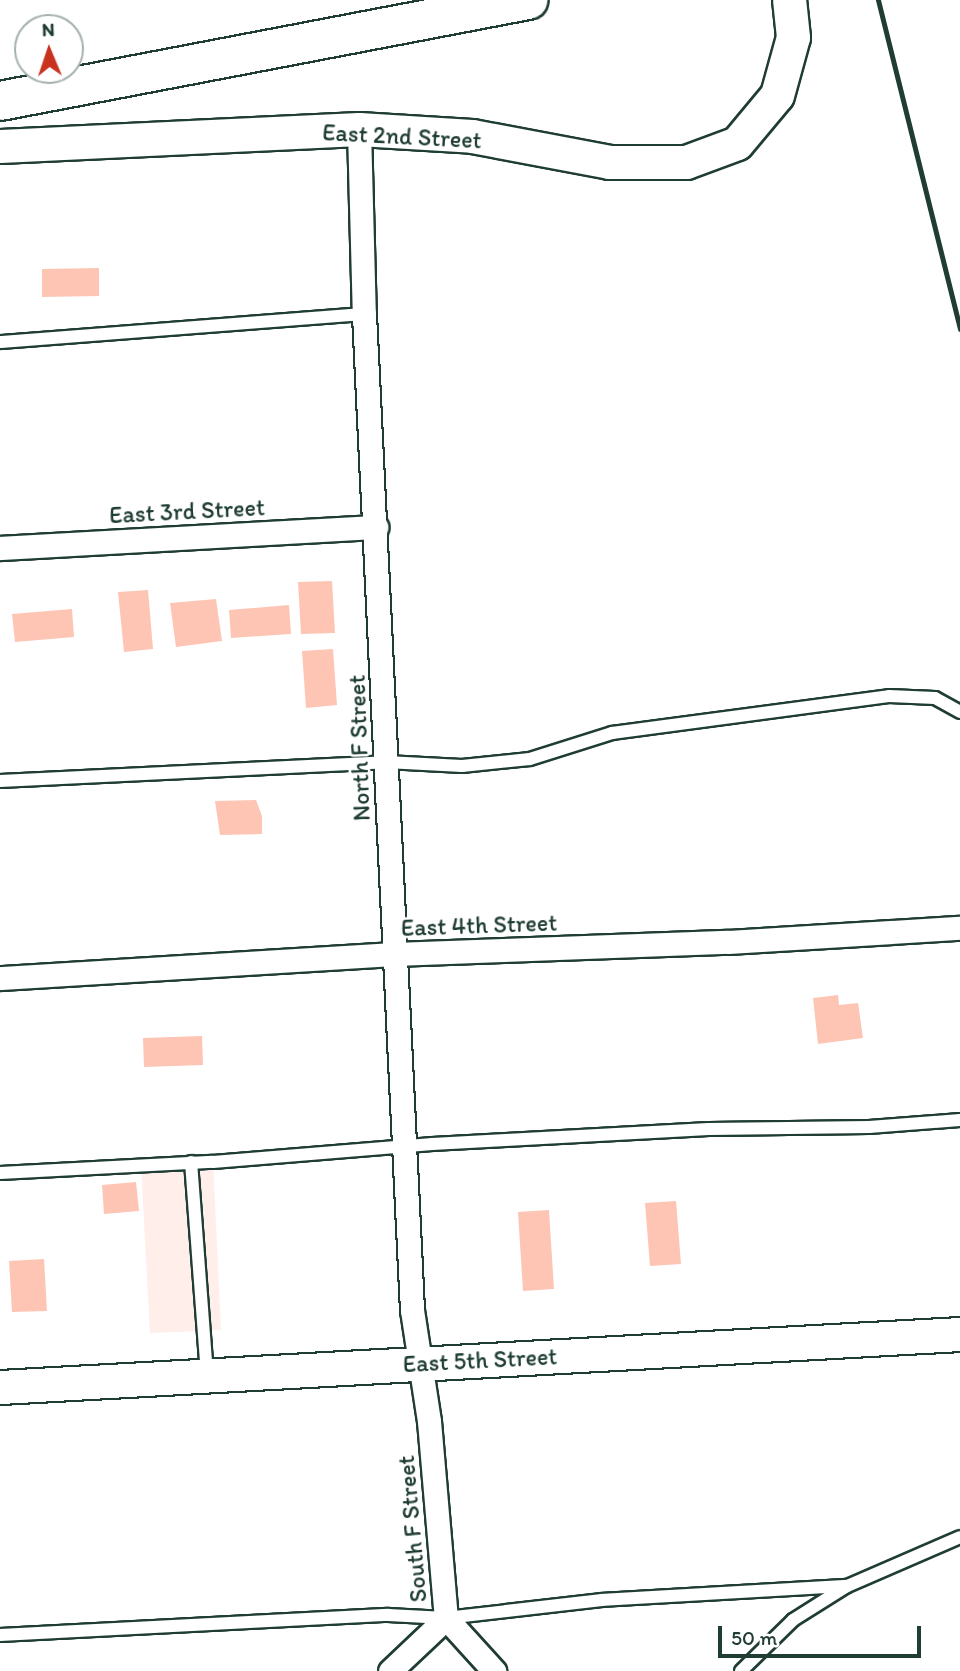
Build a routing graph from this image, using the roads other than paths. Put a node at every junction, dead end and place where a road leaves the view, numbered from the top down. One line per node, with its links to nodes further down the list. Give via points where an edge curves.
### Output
1 (528, 0): 3 (highway)
2 (789, 0): 4 (street, East 2nd Street, via 793,37 777,96 737,143 686,162 609,162 472,136)
3 (0, 101)
4 (359, 129): 5 (street, East 2nd Street); 6 (street, North F Street)
5 (0, 146)
6 (364, 314): 7 (lane); 8 (street, North F Street)
7 (0, 342)
8 (376, 527): 9 (street, East 3rd Street); 11 (street, North F Street)
9 (0, 548)
10 (960, 712): 11 (lane, via 935,698 889,695 612,733 530,759 462,766)
11 (386, 762): 12 (lane); 14 (street, North F Street)
12 (0, 781)
13 (960, 928): 14 (street, East 4th Street)
14 (394, 954): 15 (street, East 4th Street); 17 (street, North F Street)
15 (0, 978)
16 (960, 1120): 17 (lane, via 869,1127 709,1129)
17 (404, 1148): 18 (lane); 21 (street, North F Street, via 412,1310)
18 (191, 1162): 19 (lane); 22 (lane)
19 (0, 1173)
20 (960, 1334): 21 (street, East 5th Street)
21 (421, 1364): 22 (street, East 5th Street); 26 (street, South F Street)
22 (207, 1374): 23 (street, East 5th Street)
23 (0, 1387)
24 (960, 1537): 25 (lane)
25 (846, 1586): 26 (lane, via 602,1600); 30 (lane, via 793,1620)
26 (446, 1618): 27 (lane, via 388,1615); 28 (street); 29 (street, South F Street)
27 (0, 1635)
28 (390, 1671)
29 (494, 1671)
30 (740, 1671)

